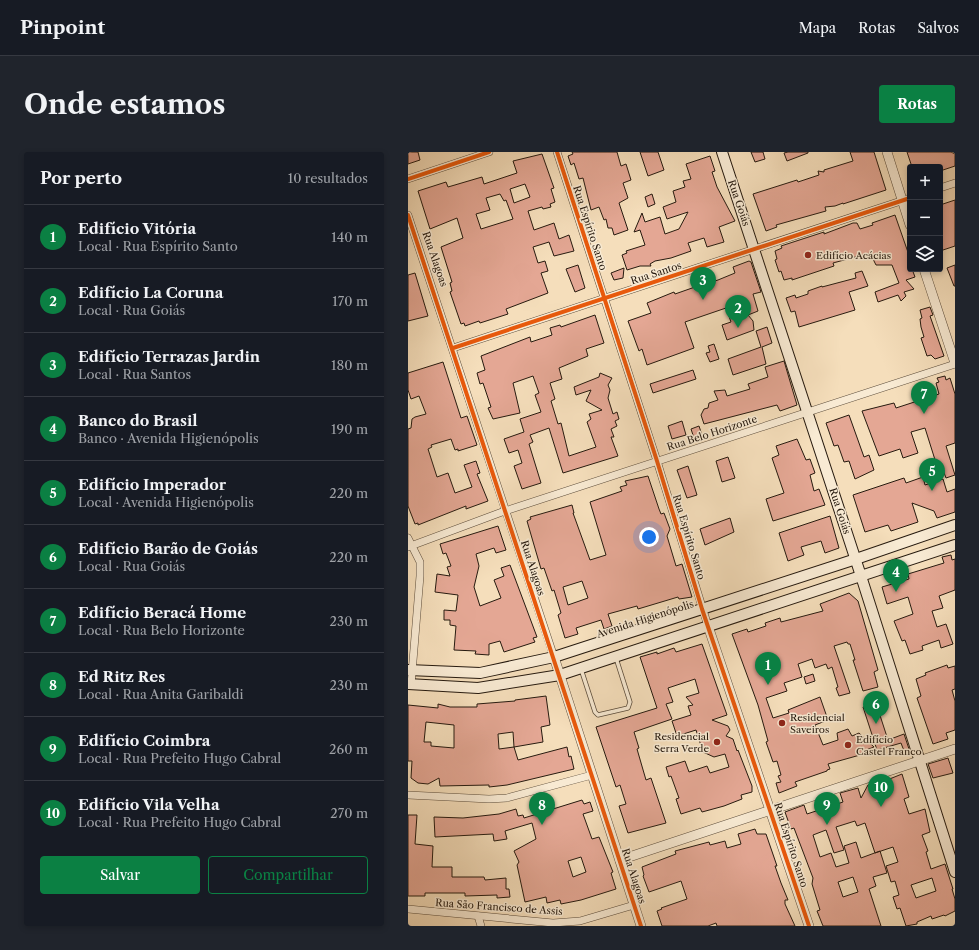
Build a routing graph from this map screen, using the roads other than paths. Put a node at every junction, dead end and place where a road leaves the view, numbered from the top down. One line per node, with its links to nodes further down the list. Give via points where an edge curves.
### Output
1 (489, 152): 5 (street)
2 (557, 152): 12 (street, Rua Espírito Santo)
3 (722, 152): 10 (main road, Rua Goiás)
4 (887, 152): 8 (street)
5 (408, 179)
6 (955, 183): 7 (street)
7 (943, 187)
8 (906, 199): 10 (street, Rua Santos)
9 (408, 215): 13 (street, Rua Alagoas)
10 (754, 249): 12 (street, Rua Santos); 15 (main road, Rua Goiás)
11 (925, 272): 14 (street)
12 (605, 299): 13 (street, Rua Santos); 16 (street, Rua Espírito Santo)
13 (453, 348): 17 (street, Rua Alagoas)
14 (955, 363): 15 (street, Rua Belo Horizonte)
15 (807, 412): 16 (street, Rua Belo Horizonte); 22 (main road, Rua Goiás)
16 (658, 461): 17 (street, Rua Belo Horizonte); 24 (street, Rua Espírito Santo)
17 (506, 510): 21 (street, Rua Belo Horizonte); 26 (street, Rua Alagoas)
18 (955, 525): 22 (main road, Avenida Higienópolis)
19 (408, 538): 21 (street)
20 (955, 546): 23 (main road)
21 (410, 547): 29 (street, via 420,562)
22 (856, 559): 23 (main road, Rua Goiás); 24 (main road, Avenida Higienópolis)
23 (861, 576): 25 (main road); 33 (main road, Rua Goiás)
24 (702, 609): 25 (street, Rua Espírito Santo); 26 (main road, Avenida Higienópolis)
25 (708, 626): 27 (main road); 36 (street, Rua Espírito Santo)
26 (554, 657): 29 (main road, Avenida Higienópolis, via 480,673); 30 (street, Rua Alagoas)
27 (616, 657): 28 (main road); 28 (lane, via 630,702 628,708 598,715)
28 (581, 668): 30 (main road)
29 (410, 670): 31 (street)
30 (560, 675): 31 (main road, via 478,688); 34 (street, Rua Alagoas)
31 (410, 684)
32 (955, 749): 33 (street)
33 (920, 761): 36 (street); 38 (main road, Rua Goiás)
34 (592, 775): 35 (street, via 507,798); 37 (street, Rua Alagoas)
35 (408, 795)
36 (771, 810): 37 (street); 44 (street, Rua Espírito Santo)
37 (620, 860): 39 (street, Rua Alagoas)
38 (955, 872)
39 (634, 905): 41 (street, Rua São Francisco de Assis, via 580,921 553,922); 43 (street, Rua Alagoas)
40 (408, 909): 41 (street, Rua São Francisco de Assis)
41 (478, 916): 42 (street)
42 (481, 926)
43 (641, 926)
44 (809, 926)

